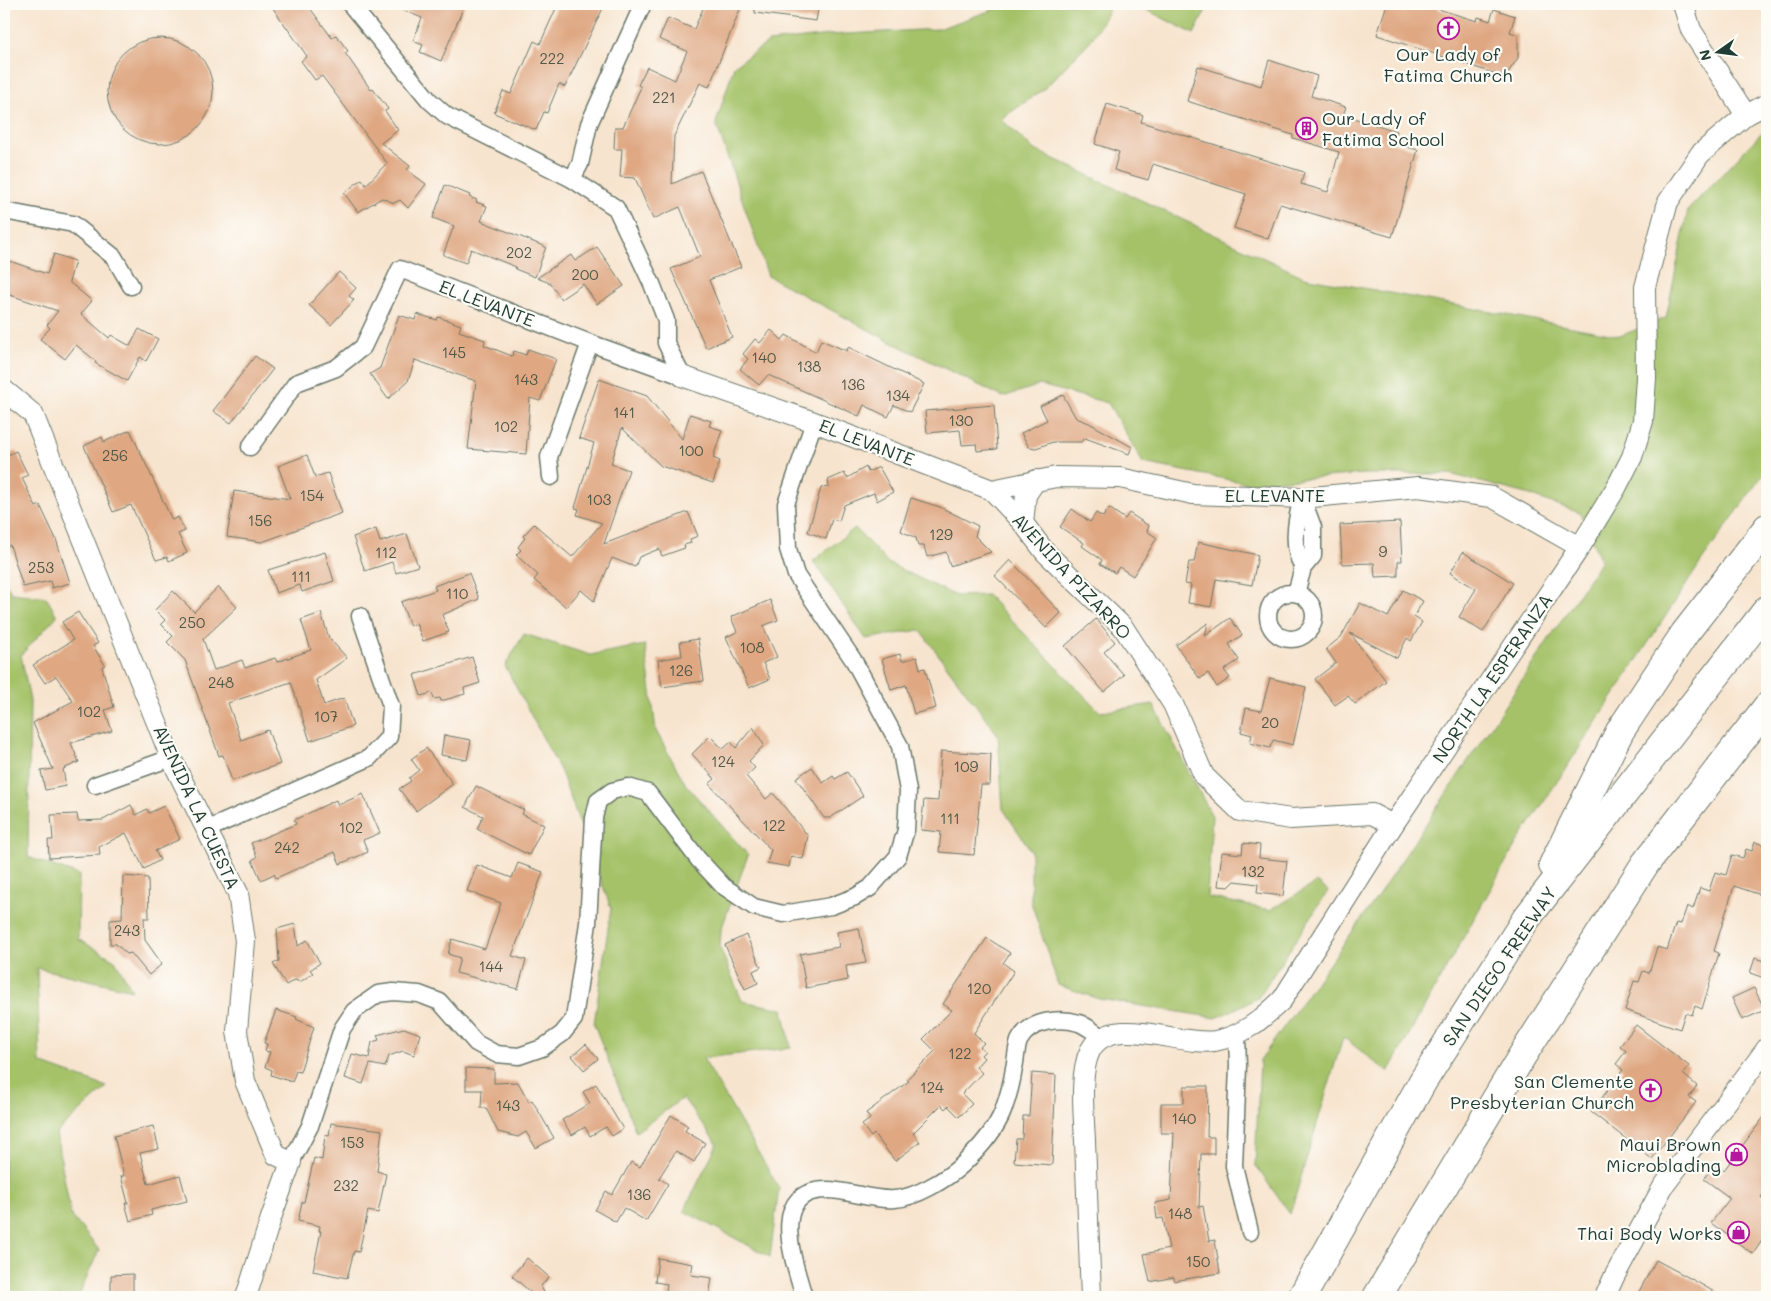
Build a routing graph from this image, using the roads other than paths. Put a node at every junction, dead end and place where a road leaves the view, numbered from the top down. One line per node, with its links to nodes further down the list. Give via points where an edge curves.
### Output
1 (643, 4): 6 (street, via 589,124 580,164)
2 (1683, 4): 5 (street, via 1691,30)
3 (353, 5): 6 (street, via 429,100 448,116)
4 (1767, 104): 5 (street, NORTH LA ESPERANZA)
5 (1746, 115): 20 (street, NORTH LA ESPERANZA, via 1700,154 1668,202 1645,287 1643,421 1632,457)
6 (572, 179): 10 (street, via 616,208 652,284 666,320 666,343)
7 (4, 211): 8 (street, via 73,224 114,256)
8 (130, 286)
9 (590, 343): 10 (street, EL LEVANTE); 13 (street, EL LEVANTE, via 400,269 363,347 336,368 296,382); 14 (street, via 549,457)
10 (682, 376): 12 (street, EL LEVANTE)
11 (4, 390): 25 (street, AVENIDA LA CUESTA, via 33,414)
12 (814, 422): 16 (street, EL LEVANTE); 33 (street, via 786,504 788,549 796,575 854,662 900,746 908,791 906,830 898,856 870,888 856,897 783,914 754,908 723,886 698,859 648,793 628,786 612,791 598,801 594,818 588,923 574,1019 562,1034 542,1048 519,1056 496,1054 476,1043 440,1002 419,994 378,994 354,1011 342,1029 310,1126)
13 (250, 447)
14 (551, 478)
15 (1036, 480): 16 (street, EL LEVANTE); 17 (street, EL LEVANTE, via 1056,477 1120,478 1193,494); 18 (street, via 1026,496)
16 (992, 490): 18 (street, AVENIDA PIZARRO)
17 (1302, 498): 20 (street, EL LEVANTE, via 1418,487 1492,498); 21 (street, via 1313,527 1313,556 1303,568)
18 (1023, 523): 27 (street, AVENIDA PIZARRO, via 1045,552 1123,627 1172,704 1204,776 1240,810 1291,819 1372,814)
19 (1767, 528): 29 (highway, via 1686,633 1620,731)
20 (1580, 547): 27 (street, NORTH LA ESPERANZA)
21 (1296, 593)
22 (1767, 610): 29 (highway, SAN DIEGO FREEWAY)
23 (360, 616): 28 (street, via 391,706 389,737 369,758)
24 (1767, 707): 39 (highway, via 1645,864 1522,1056)
25 (171, 758): 26 (street); 28 (street, AVENIDA LA CUESTA)
26 (95, 785)
27 (1393, 825): 30 (street, NORTH LA ESPERANZA, via 1282,1000 1260,1021)
28 (206, 830): 33 (street, AVENIDA LA CUESTA, via 238,893 245,941 238,1031 245,1081 276,1155)
29 (1526, 919): 38 (highway, SAN DIEGO FREEWAY, via 1423,1081)
30 (1237, 1036): 31 (street, via 1198,1043 1142,1032 1114,1032); 34 (street, via 1234,1166)
31 (1102, 1037): 36 (street, via 1082,1024 1065,1019 1044,1022 1029,1029 1019,1042 1011,1088 1002,1114 980,1148 957,1170 931,1187 895,1200 827,1190 809,1194 797,1202 788,1219 789,1243); 37 (street, via 1090,1050 1085,1070)
32 (1767, 1048): 40 (street, via 1663,1187)
33 (291, 1162): 35 (street)
34 (1250, 1232)
35 (246, 1297)
36 (804, 1297)
37 (1091, 1297)
38 (1302, 1297)
39 (1377, 1297)
40 (1605, 1297)

